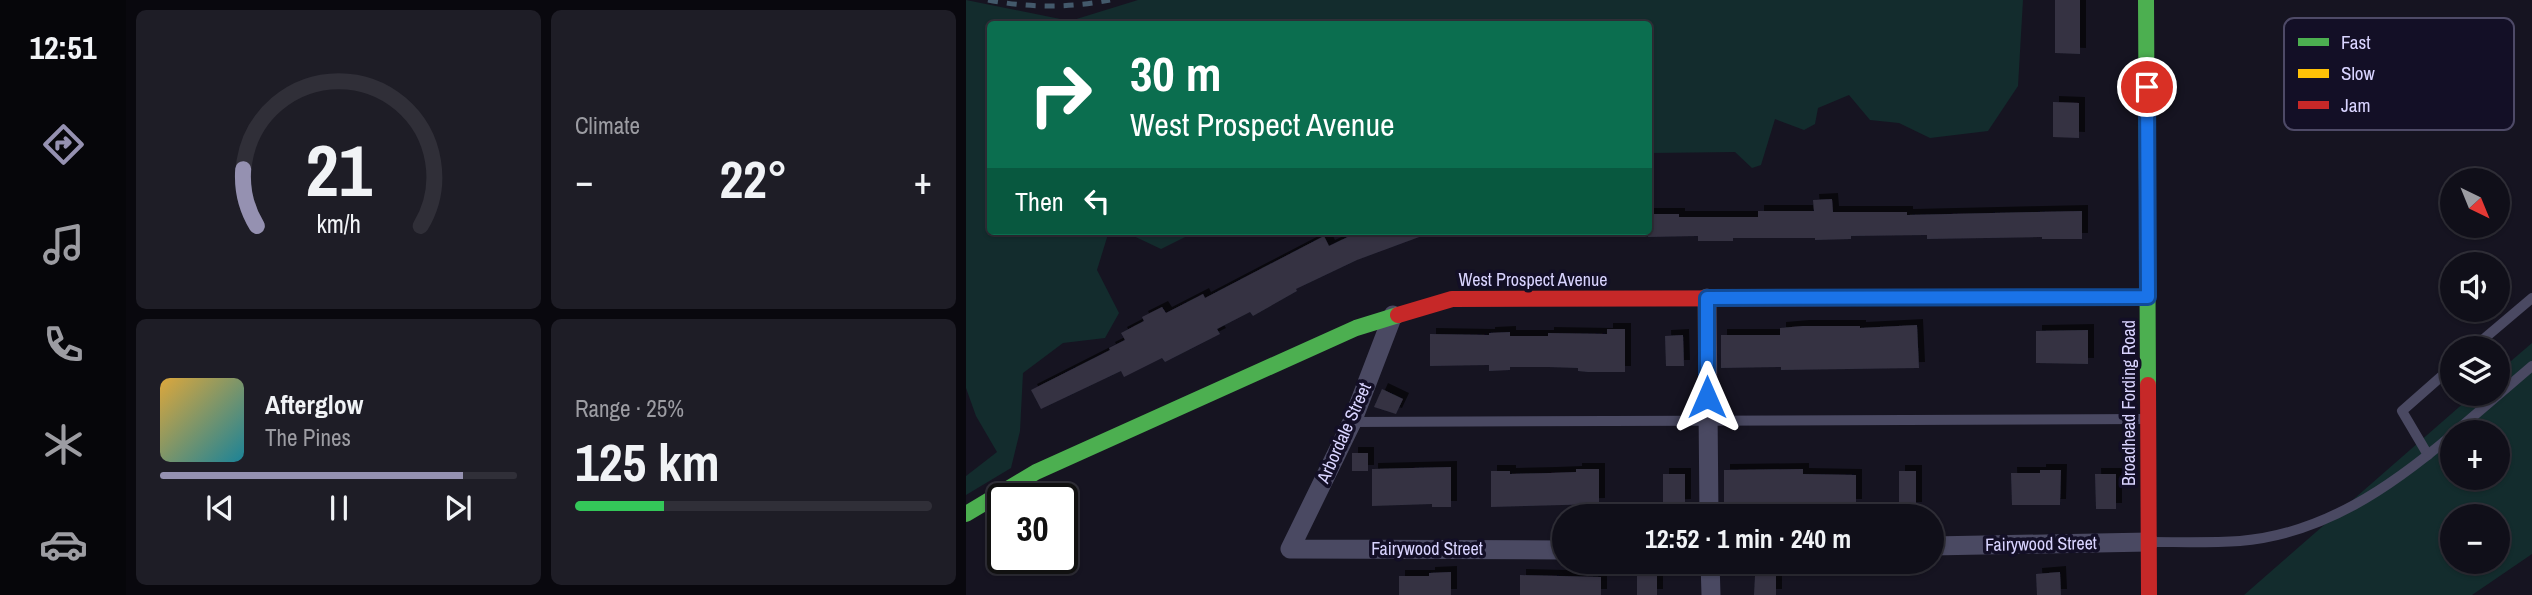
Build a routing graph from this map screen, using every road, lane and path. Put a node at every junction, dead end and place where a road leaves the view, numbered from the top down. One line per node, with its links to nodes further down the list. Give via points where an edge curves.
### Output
1 (2146, 0): 2 (street, Broadhead Fording Road)
2 (2148, 297): 3 (street, West Prospect Avenue); 9 (street, Broadhead Fording Road)
3 (1707, 298): 5 (street, West Prospect Avenue, via 1452,299); 11 (street)
4 (2532, 298): 6 (lane)
5 (1393, 315): 12 (street, Arbordale Street); 16 (street, West Prospect Avenue, via 1036,472)
6 (2487, 336)
7 (2532, 366): 10 (lane)
8 (2440, 378): 14 (lane, via 2402,411)
9 (2148, 419): 11 (lane); 17 (street, Broadhead Fording Road)
10 (2470, 420)
11 (1707, 421): 12 (lane); 15 (street)
12 (1352, 422): 19 (street, Arbordale Street)
13 (2440, 445): 14 (lane)
14 (2428, 455): 17 (lane, via 2374,495 2292,532 2242,541)
15 (1709, 504)
16 (966, 514)
17 (2149, 542): 18 (street, Fairywood Street); 23 (street, Broadhead Fording Road)
18 (1944, 546)
19 (1290, 549): 20 (street, Fairywood Street)
20 (1552, 550)
21 (1710, 574): 22 (street)
22 (1711, 595)
23 (2149, 595)

